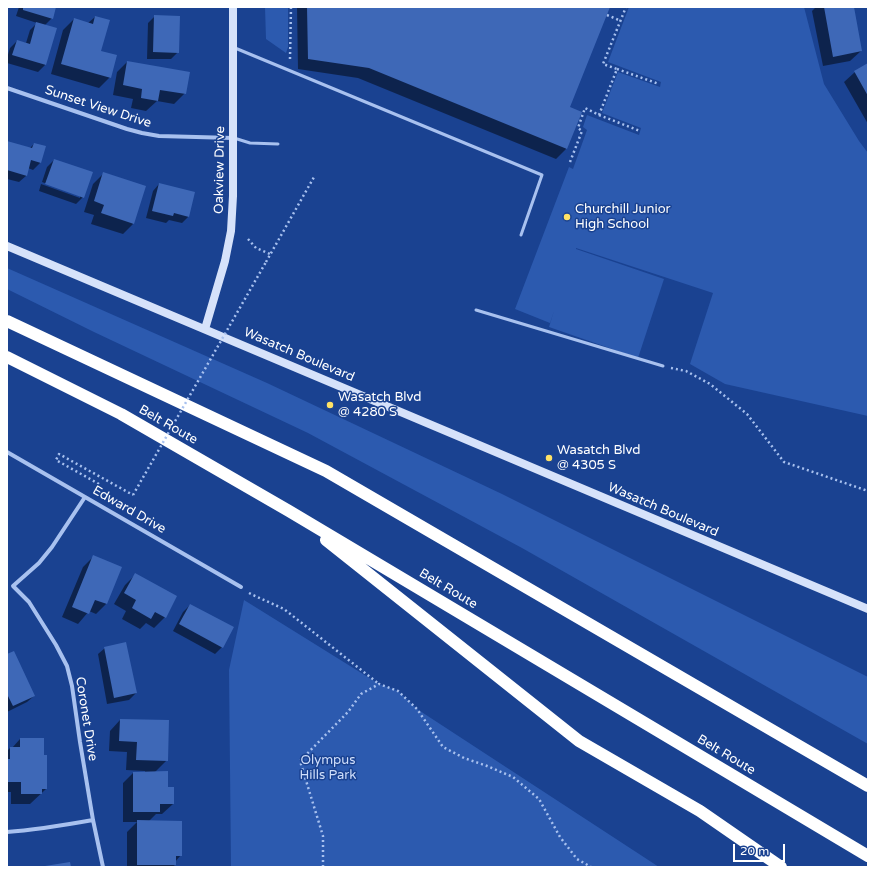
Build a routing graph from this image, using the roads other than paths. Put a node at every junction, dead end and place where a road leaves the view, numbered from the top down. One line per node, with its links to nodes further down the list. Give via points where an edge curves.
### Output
1 (233, 7): 2 (main road, Oakview Drive)
2 (233, 47): 4 (main road, Oakview Drive); 6 (lane, via 542,175)
3 (7, 88): 4 (street, Sunset View Drive, via 142,133 171,137)
4 (233, 138): 5 (lane, via 250,143); 10 (main road, Oakview Drive, via 230,239)
5 (278, 144)
6 (521, 235)
7 (7, 246): 10 (main road, Wasatch Boulevard)
8 (476, 310): 12 (lane)
9 (7, 321): 20 (highway, Belt Route, via 326,471)
10 (205, 329): 19 (main road, Wasatch Boulevard)
11 (7, 357): 15 (highway, Belt Route, via 121,414)
12 (663, 366)
13 (7, 452): 14 (street, Edward Drive)
14 (85, 497): 16 (street, via 52,547 39,563); 17 (street, Edward Drive)
15 (289, 511): 23 (highway, Belt Route); 25 (highway, via 579,741 700,811)
16 (13, 586): 18 (street); 21 (street, Coronet Drive, via 29,602 67,666)
17 (241, 587)
18 (7, 589)
19 (868, 609)
20 (868, 786)
21 (93, 820): 22 (street); 24 (street, Coronet Drive)
22 (7, 832)
23 (868, 856)
24 (103, 867)
25 (781, 867)

